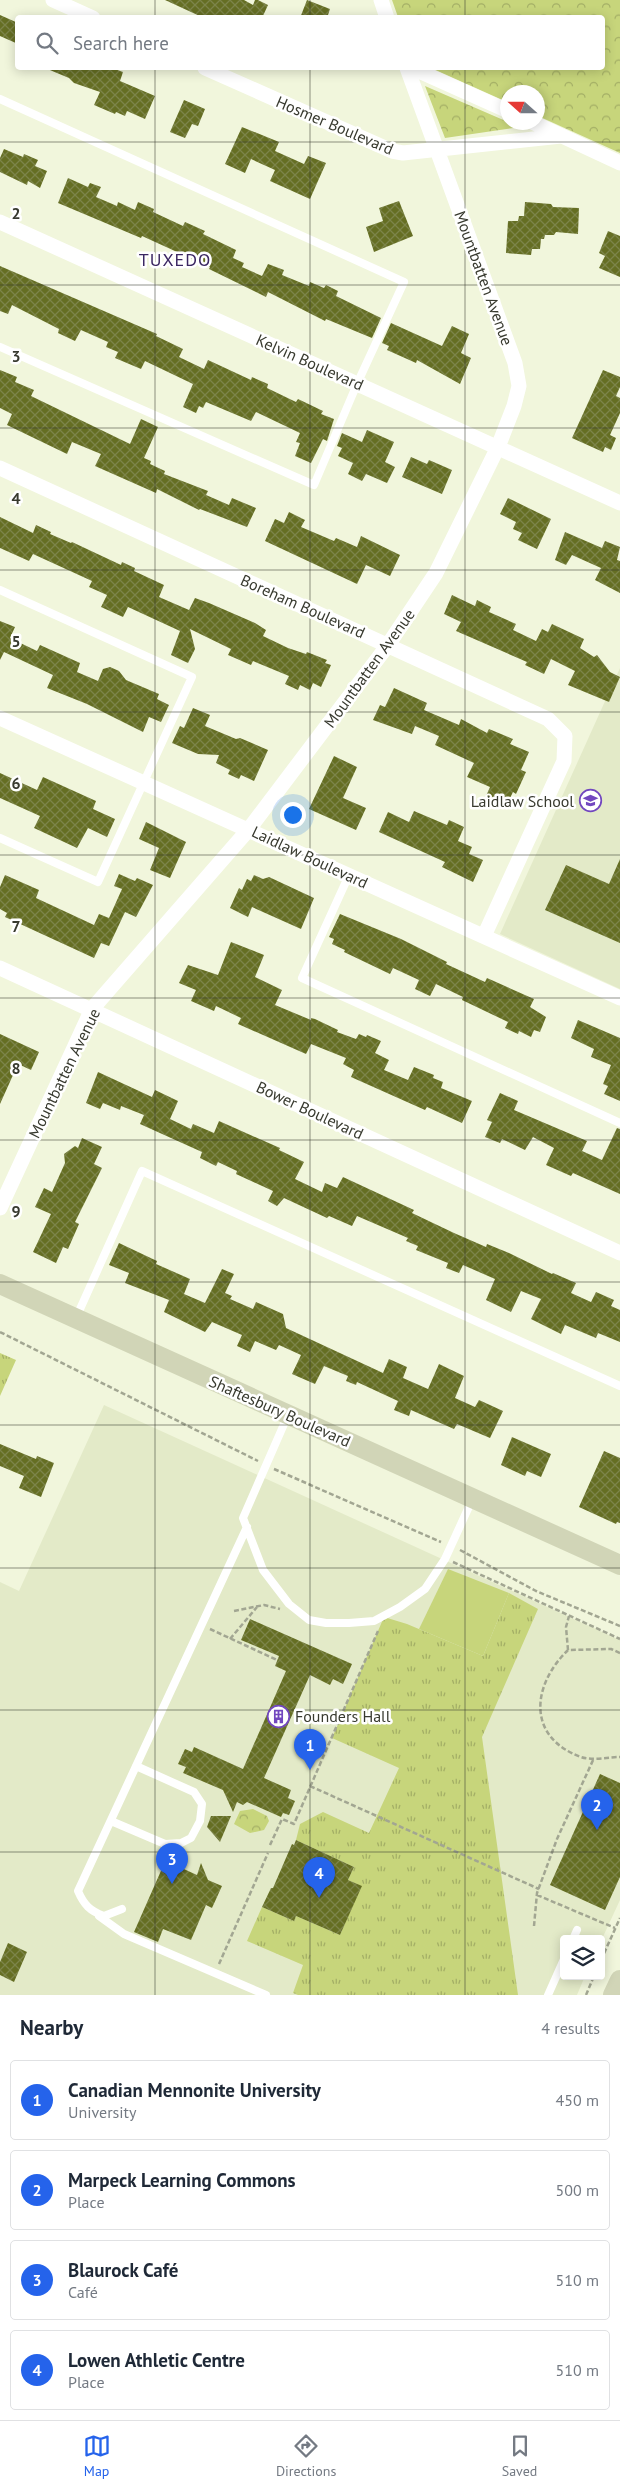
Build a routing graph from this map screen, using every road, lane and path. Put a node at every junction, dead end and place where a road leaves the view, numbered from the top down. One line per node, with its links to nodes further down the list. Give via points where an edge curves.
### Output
1 (53, 0): 3 (street)
2 (381, 0): 4 (street)
3 (86, 15)
4 (386, 15)
5 (210, 70): 12 (street, Hosmer Boulevard, via 392,151)
6 (408, 70): 12 (street, Mountbatten Avenue)
7 (416, 70): 9 (street)
8 (0, 99): 16 (lane, via 404,282)
9 (500, 107)
10 (545, 128): 11 (street)
11 (561, 136): 12 (street, Hosmer Boulevard); 13 (street)
12 (437, 149): 17 (street, Mountbatten Avenue, via 515,363 519,386)
13 (620, 162)
14 (0, 222): 16 (street, Kelvin Boulevard)
15 (0, 347): 16 (lane, via 314,485)
16 (357, 384): 17 (street, Kelvin Boulevard)
17 (498, 447): 19 (street, Kelvin Boulevard); 21 (street, Mountbatten Avenue, via 436,573)
18 (0, 468): 21 (street, Boreham Boulevard)
19 (620, 503)
20 (0, 590): 23 (lane, via 192,676)
21 (388, 645): 24 (street, Mountbatten Avenue); 27 (street, Boreham Boulevard, via 548,719 565,736 564,761)
22 (0, 718): 23 (street, Laidlaw Boulevard)
23 (143, 784): 24 (street, Laidlaw Boulevard); 25 (lane, via 98,882)
24 (249, 829): 26 (street, Laidlaw Boulevard); 30 (street, Mountbatten Avenue)
25 (0, 838)
26 (349, 875): 27 (street, Laidlaw Boulevard); 31 (lane, via 302,978)
27 (484, 936): 29 (street, Laidlaw Boulevard)
28 (0, 968): 30 (street, Bower Boulevard)
29 (620, 998)
30 (92, 1009): 32 (street, Mountbatten Avenue); 33 (street, Bower Boulevard)
31 (620, 1123)
32 (0, 1208)
33 (620, 1253)
34 (0, 1284): 35 (street, Shaftesbury Boulevard)
35 (76, 1318): 37 (lane, via 142,1171); 38 (street, Shaftesbury Boulevard)
36 (0, 1332): 39 (path)
37 (620, 1386)
38 (288, 1415): 39 (lane); 40 (street, Shaftesbury Boulevard)
39 (266, 1465): 41 (lane, via 243,1518); 43 (path)
40 (472, 1498): 42 (street, Shaftesbury Boulevard); 43 (lane)
41 (247, 1527): 50 (lane, via 263,1570 284,1598 303,1616 326,1623 349,1623 374,1620); 52 (lane)
42 (561, 1539): 45 (street, Shaftesbury Boulevard); 46 (street, Shaftesbury Boulevard)
43 (452, 1546): 44 (lane); 53 (path, via 536,1591)
44 (445, 1559): 50 (lane, via 425,1589); 51 (path)
45 (620, 1565)
46 (620, 1580)
47 (257, 1607): 48 (path); 49 (path, via 271,1606); 54 (path)
48 (234, 1610)
49 (285, 1611)
50 (386, 1614): 62 (path)
51 (569, 1616): 55 (path); 56 (path, via 566,1627)
52 (201, 1625): 54 (path); 61 (lane)
53 (620, 1626)
54 (230, 1638): 58 (path)
55 (620, 1639)
56 (568, 1650): 57 (path, via 611,1649); 60 (path, via 557,1660 543,1685 540,1715 546,1729 562,1747 583,1758)
57 (620, 1653)
58 (277, 1660)
59 (620, 1757): 60 (path)
60 (594, 1758): 66 (path, via 557,1839)
61 (136, 1766): 63 (lane); 63 (lane, via 187,1788 199,1797 202,1811 196,1830 191,1838 165,1844)
62 (310, 1786): 64 (path, via 294,1824 282,1819); 66 (path)
63 (110, 1821): 69 (lane, via 78,1891 84,1905)
64 (270, 1845)
65 (268, 1853): 77 (path)
66 (539, 1889): 67 (path)
67 (537, 1895): 71 (path); 72 (path)
68 (122, 1909): 69 (lane, via 104,1916)
69 (93, 1912): 77 (lane, via 124,1934)
70 (620, 1918): 72 (path)
71 (534, 1926)
72 (616, 1928): 75 (path)
73 (577, 1930): 74 (lane)
74 (575, 1935)
75 (605, 1951)
76 (560, 1968): 81 (lane)
77 (215, 1972): 80 (lane)
78 (592, 1980): 82 (path)
79 (620, 1980): 83 (street)
80 (266, 1995)
81 (548, 1995)
82 (586, 1995)
83 (613, 1995)

